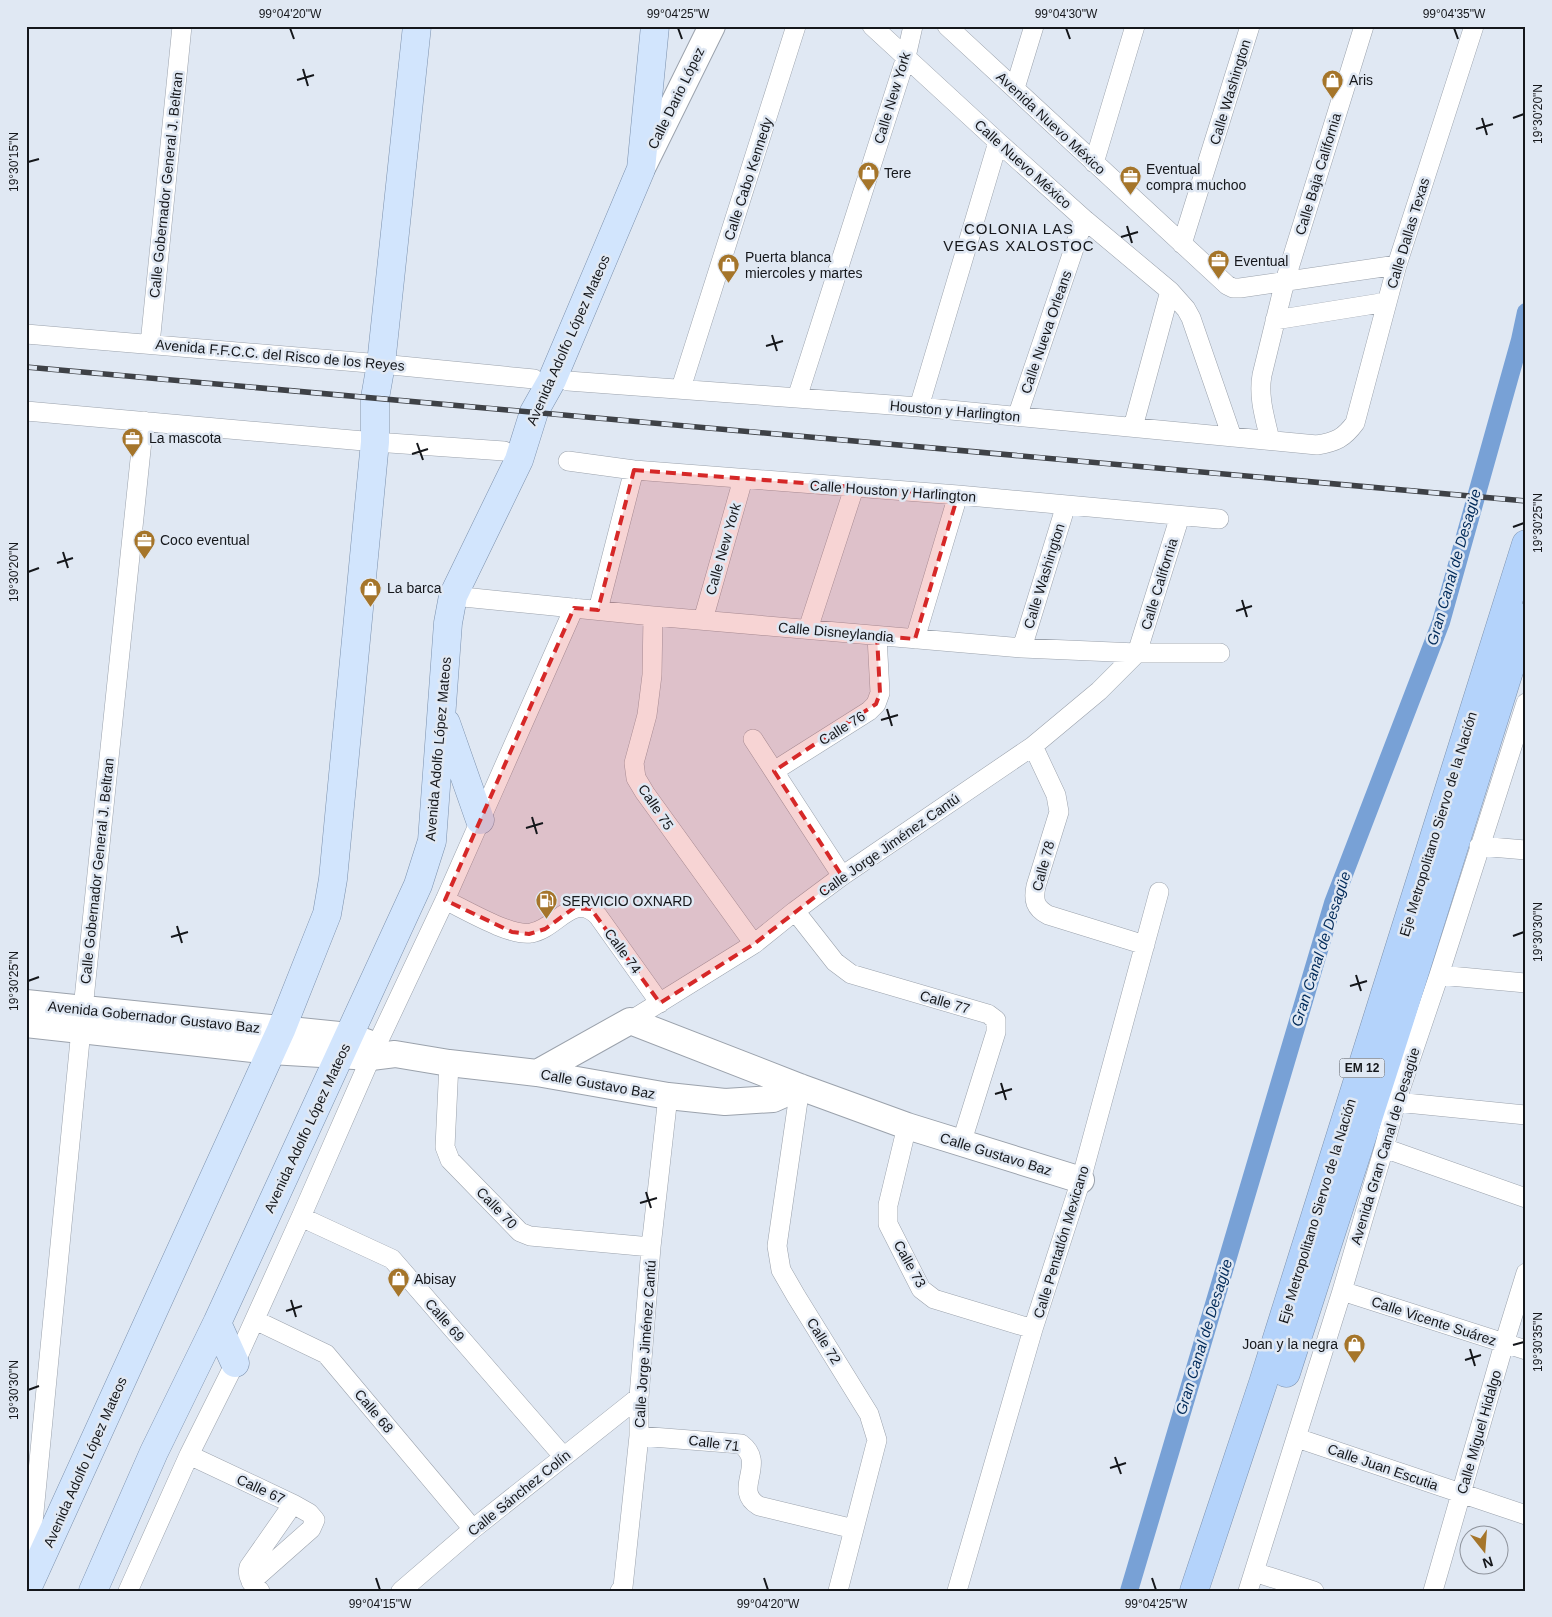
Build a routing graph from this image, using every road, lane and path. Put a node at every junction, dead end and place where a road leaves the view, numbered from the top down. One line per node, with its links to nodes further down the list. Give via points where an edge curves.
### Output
1 (182, 26): 27 (street, Calle Gobernador General J. Beltran)
2 (416, 26): 28 (main road, Avenida Adolfo López Mateos)
3 (656, 26): 18 (main road, Avenida Adolfo López Mateos)
4 (712, 26): 18 (street, Calle Dario López)
5 (796, 26): 31 (street, Calle Cabo Kennedy)
6 (872, 26): 14 (street, Calle Nuevo México)
7 (913, 26): 14 (street, Calle New York)
8 (947, 26): 15 (street, Avenida Nuevo México)
9 (1034, 26): 15 (street)
10 (1135, 26): 17 (street)
11 (1250, 26): 20 (street, Calle Washington)
12 (1364, 26): 22 (street, Calle Baja California)
13 (1474, 26): 21 (street, Calle Dallas Texas)
14 (906, 57): 16 (street, Calle Nuevo México); 32 (street, Calle New York)
15 (1015, 88): 17 (street, Avenida Nuevo México)
16 (998, 142): 19 (street, Calle Nuevo México); 33 (street)
17 (1094, 163): 20 (street, Avenida Nuevo México)
18 (641, 169): 52 (main road, Avenida Adolfo López Mateos, via 552,380 534,412 519,460)
19 (1084, 219): 23 (street, Calle Nuevo México); 35 (street, Calle Nueva Orleans)
20 (1182, 244): 22 (street, Avenida Nuevo México, via 1233,288)
21 (1397, 265): 22 (street, Avenida Nuevo México); 24 (street, Calle Dallas Texas)
22 (1285, 281): 25 (street, Calle Baja California)
23 (1170, 291): 37 (street); 38 (street, Calle Nuevo México, via 1191,318)
24 (1387, 302): 25 (street); 39 (street, Calle Dallas Texas, via 1355,423)
25 (1275, 320): 40 (street, Calle Baja California, via 1260,388)
26 (26, 334): 27 (street, Avenida F.F.C.C. del Risco de los Reyes)
27 (150, 344): 28 (street, Avenida F.F.C.C. del Risco de los Reyes)
28 (381, 364): 29 (street, Avenida F.F.C.C. del Risco de los Reyes); 41 (main road, Avenida Adolfo López Mateos, via 375,398)
29 (534, 379)
30 (568, 381): 31 (street, Houston y Harlington)
31 (681, 388): 32 (street, Houston y Harlington)
32 (798, 398): 33 (street, Houston y Harlington)
33 (919, 407): 35 (street, Houston y Harlington)
34 (26, 411): 36 (street)
35 (1017, 417): 37 (street, Houston y Harlington)
36 (144, 421): 41 (street); 84 (street, Calle Gobernador General J. Beltran)
37 (1133, 426): 38 (street, Houston y Harlington)
38 (1232, 437): 40 (street, Houston y Harlington)
39 (1341, 438): 40 (street, Houston y Harlington, via 1317,445)
40 (1270, 440)
41 (375, 442): 42 (street); 87 (main road, Avenida Adolfo López Mateos, via 333,878 327,914)
42 (504, 451)
43 (568, 461): 44 (street, Calle Houston y Harlington)
44 (634, 470): 45 (street, Calle Houston y Harlington); 54 (street)
45 (744, 479): 46 (street, Calle Houston y Harlington); 57 (street, Calle New York)
46 (854, 488): 47 (street, Calle Houston y Harlington); 58 (street)
47 (958, 495): 48 (street, Calle Houston y Harlington); 60 (street)
48 (1066, 505): 49 (street, Calle Houston y Harlington); 61 (street, Calle Washington)
49 (1180, 516): 50 (street, Calle Houston y Harlington); 62 (street, Calle California)
50 (1219, 519)
51 (1526, 544): 130 (highway, Eje Metropolitano Siervo de la Nación / EM 12, via 1284,1317)
52 (453, 596): 53 (street, Calle Disneylandia); 64 (main road, Avenida Adolfo López Mateos)
53 (574, 608): 54 (street, Calle Disneylandia); 69 (street)
54 (598, 610): 55 (street, Calle Disneylandia)
55 (653, 616): 57 (street, Calle Disneylandia); 76 (street, Calle 75, via 648,715 634,763 636,778)
56 (1526, 617): 131 (highway, Eje Metropolitano Siervo de la Nación / EM 12, via 1394,1038)
57 (703, 620): 58 (street, Calle Disneylandia)
58 (808, 629): 59 (street, Calle Disneylandia)
59 (877, 636): 60 (street, Calle Disneylandia); 68 (street, Calle 76, via 880,693 876,704)
60 (915, 639): 61 (street, Calle Disneylandia)
61 (1022, 648): 62 (street, Calle Disneylandia)
62 (1137, 653): 63 (street, Calle Disneylandia); 67 (street, Calle Jorge Jiménez Cantú, via 1099,691)
63 (1220, 653)
64 (442, 713): 69 (main road); 78 (main road, Avenida Adolfo López Mateos, via 432,841 418,884)
65 (1524, 713): 70 (street, Avenida Gran Canal de Desagüe)
66 (753, 739): 68 (street)
67 (1033, 746): 72 (street, Calle Jorge Jiménez Cantú); 77 (street, Calle 78, via 1056,795 1058,812 1036,886 1035,904 1048,915)
68 (774, 771): 72 (street)
69 (480, 820): 74 (street)
70 (1479, 846): 71 (street); 80 (street, Avenida Gran Canal de Desagüe)
71 (1526, 850)
72 (842, 876): 75 (street, Calle Jorge Jiménez Cantú)
73 (1159, 892): 77 (street, Calle Pentatlón Mexicano)
74 (445, 900): 79 (street); 82 (street, Calle 74, via 512,932 529,934 545,929 574,908 583,906 591,909)
75 (795, 911): 76 (street, Calle Jorge Jiménez Cantú); 97 (street, Calle 77, via 835,962 851,974 988,1014 996,1020 996,1032)
76 (754, 944): 82 (street, Calle Jorge Jiménez Cantú)
77 (1145, 945): 99 (street, Calle Pentatlón Mexicano)
78 (386, 953): 79 (street); 88 (main road, Avenida Adolfo López Mateos)
79 (414, 966): 89 (street)
80 (1439, 974): 81 (street); 94 (street, Avenida Gran Canal de Desagüe)
81 (1526, 983)
82 (660, 1003): 85 (street, Calle Jorge Jiménez Cantú)
83 (26, 1004): 84 (street, Avenida Gobernador Gustavo Baz)
84 (82, 1019): 86 (street, Avenida Gobernador Gustavo Baz); 87 (street, Avenida Gobernador Gustavo Baz); 124 (street, Calle Gobernador General J. Beltran)
85 (630, 1021): 91 (street); 92 (street, Calle Gustavo Baz)
86 (26, 1024)
87 (276, 1040): 88 (street, Calle Gustavo Baz); 124 (main road, Avenida Adolfo López Mateos)
88 (344, 1046): 89 (street, Calle Gustavo Baz); 106 (main road, Avenida Adolfo López Mateos)
89 (381, 1052): 90 (street, Calle Gustavo Baz); 101 (street)
90 (449, 1062): 91 (street, Calle Gustavo Baz); 102 (street, Calle 70, via 445,1147 450,1160 520,1232 530,1236)
91 (537, 1073): 93 (street, Calle Gustavo Baz)
92 (800, 1087): 93 (street, Calle Gustavo Baz, via 773,1099 746,1102); 96 (street, Calle Gustavo Baz); 120 (street, Calle 72, via 777,1246 781,1270 869,1414 877,1440)
93 (668, 1096): 102 (street, Calle Jorge Jiménez Cantú)
94 (1396, 1102): 95 (street); 98 (street, Avenida Gran Canal de Desagüe)
95 (1526, 1115)
96 (907, 1126): 97 (street, Calle Gustavo Baz); 107 (street, Calle 73, via 888,1205 888,1224 922,1289 934,1299)
97 (961, 1144): 99 (street, Calle Gustavo Baz)
98 (1384, 1148): 100 (street); 104 (street, Avenida Gran Canal de Desagüe)
99 (1081, 1180): 107 (street, Calle Pentatlón Mexicano)
100 (1526, 1198)
101 (301, 1217): 105 (street); 115 (street, Calle 69, via 392,1259)
102 (652, 1248): 111 (street, Calle Jorge Jiménez Cantú)
103 (1526, 1273): 108 (street, Calle Miguel Hidalgo)
104 (1342, 1291): 108 (street, Calle Vicente Suárez); 113 (street, Avenida Gran Canal de Desagüe)
105 (255, 1320): 110 (street); 119 (street, Calle 68, via 328,1356)
106 (217, 1323): 110 (main road); 125 (main road, Avenida Adolfo López Mateos, via 154,1452)
107 (1033, 1329): 129 (street, Calle Pentatlón Mexicano)
108 (1504, 1344): 109 (street, Calle Vicente Suárez); 116 (street, Calle Miguel Hidalgo)
109 (1526, 1350)
110 (235, 1363): 114 (street)
111 (639, 1397): 112 (street, Calle Jorge Jiménez Cantú); 115 (street, Calle Sánchez Colín)
112 (639, 1436): 120 (street, Calle 71, via 741,1444 749,1450 752,1460 748,1486 752,1502); 123 (street, Calle Jorge Jiménez Cantú)
113 (1297, 1438): 116 (street, Calle Juan Escutia); 121 (street, Avenida Gran Canal de Desagüe)
114 (189, 1455): 117 (street, Calle 67); 126 (street)
115 (563, 1456): 119 (street, Calle Sánchez Colín)
116 (1461, 1494): 118 (street, Calle Juan Escutia); 134 (street, Calle Miguel Hidalgo)
117 (293, 1504): 122 (street, Calle 67, via 250,1568 248,1575); 122 (street, via 309,1513 315,1520 314,1525)
118 (1526, 1515)
119 (473, 1529): 127 (street, Calle Sánchez Colín)
120 (854, 1529): 128 (street, Calle 72)
121 (1254, 1572): 132 (street, Avenida Gran Canal de Desagüe); 133 (street)
122 (256, 1586)
123 (626, 1589)
124 (26, 1590)
125 (93, 1591)
126 (128, 1591)
127 (401, 1591)
128 (838, 1591)
129 (958, 1591)
130 (1194, 1591)
131 (1214, 1591)
132 (1248, 1591)
133 (1314, 1591)
134 (1433, 1591)

